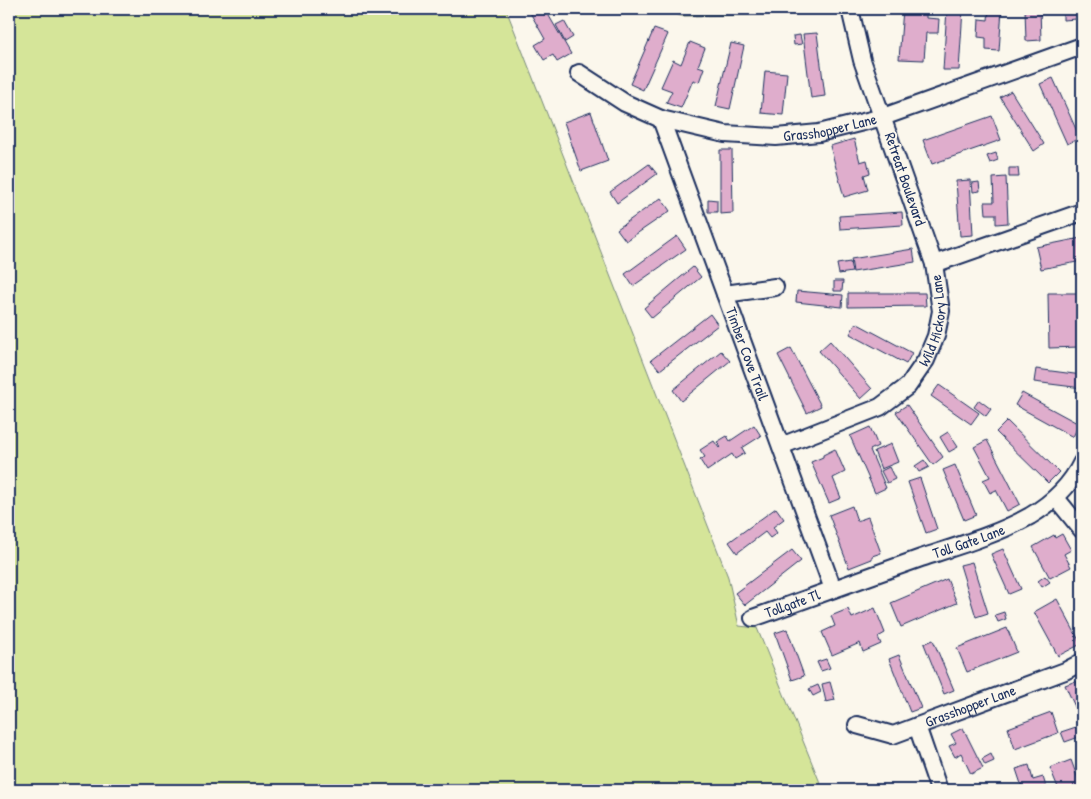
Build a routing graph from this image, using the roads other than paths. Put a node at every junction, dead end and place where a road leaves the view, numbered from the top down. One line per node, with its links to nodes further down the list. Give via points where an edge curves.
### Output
1 (850, 9): 4 (street, Retreat Boulevard, via 862,60)
2 (1082, 46): 4 (street, Grasshopper Lane)
3 (579, 73): 5 (street, Grasshopper Lane, via 625,103)
4 (883, 117): 5 (street, Grasshopper Lane, via 819,133 776,137 725,134); 7 (street, Retreat Boulevard)
5 (662, 119): 9 (street, Timber Cove Trail)
6 (1082, 212): 7 (street, Wild Hickory Lane)
7 (934, 264): 10 (street, Wild Hickory Lane, via 941,311 936,336 926,360 908,386 880,407)
8 (776, 286): 9 (street)
9 (724, 294): 10 (street, Timber Cove Trail)
10 (781, 446): 14 (street, Timber Cove Trail)
11 (1082, 462): 12 (street, Toll Gate Lane)
12 (1056, 498): 13 (street); 14 (street, Toll Gate Lane, via 1030,516 995,533)
13 (1082, 530)
14 (834, 589): 15 (street, Tollgate Tl)
15 (753, 618)
16 (1082, 662): 18 (street, Grasshopper Lane)
17 (857, 725): 18 (street, Grasshopper Lane, via 893,735)
18 (918, 726): 19 (street)
19 (939, 790)

